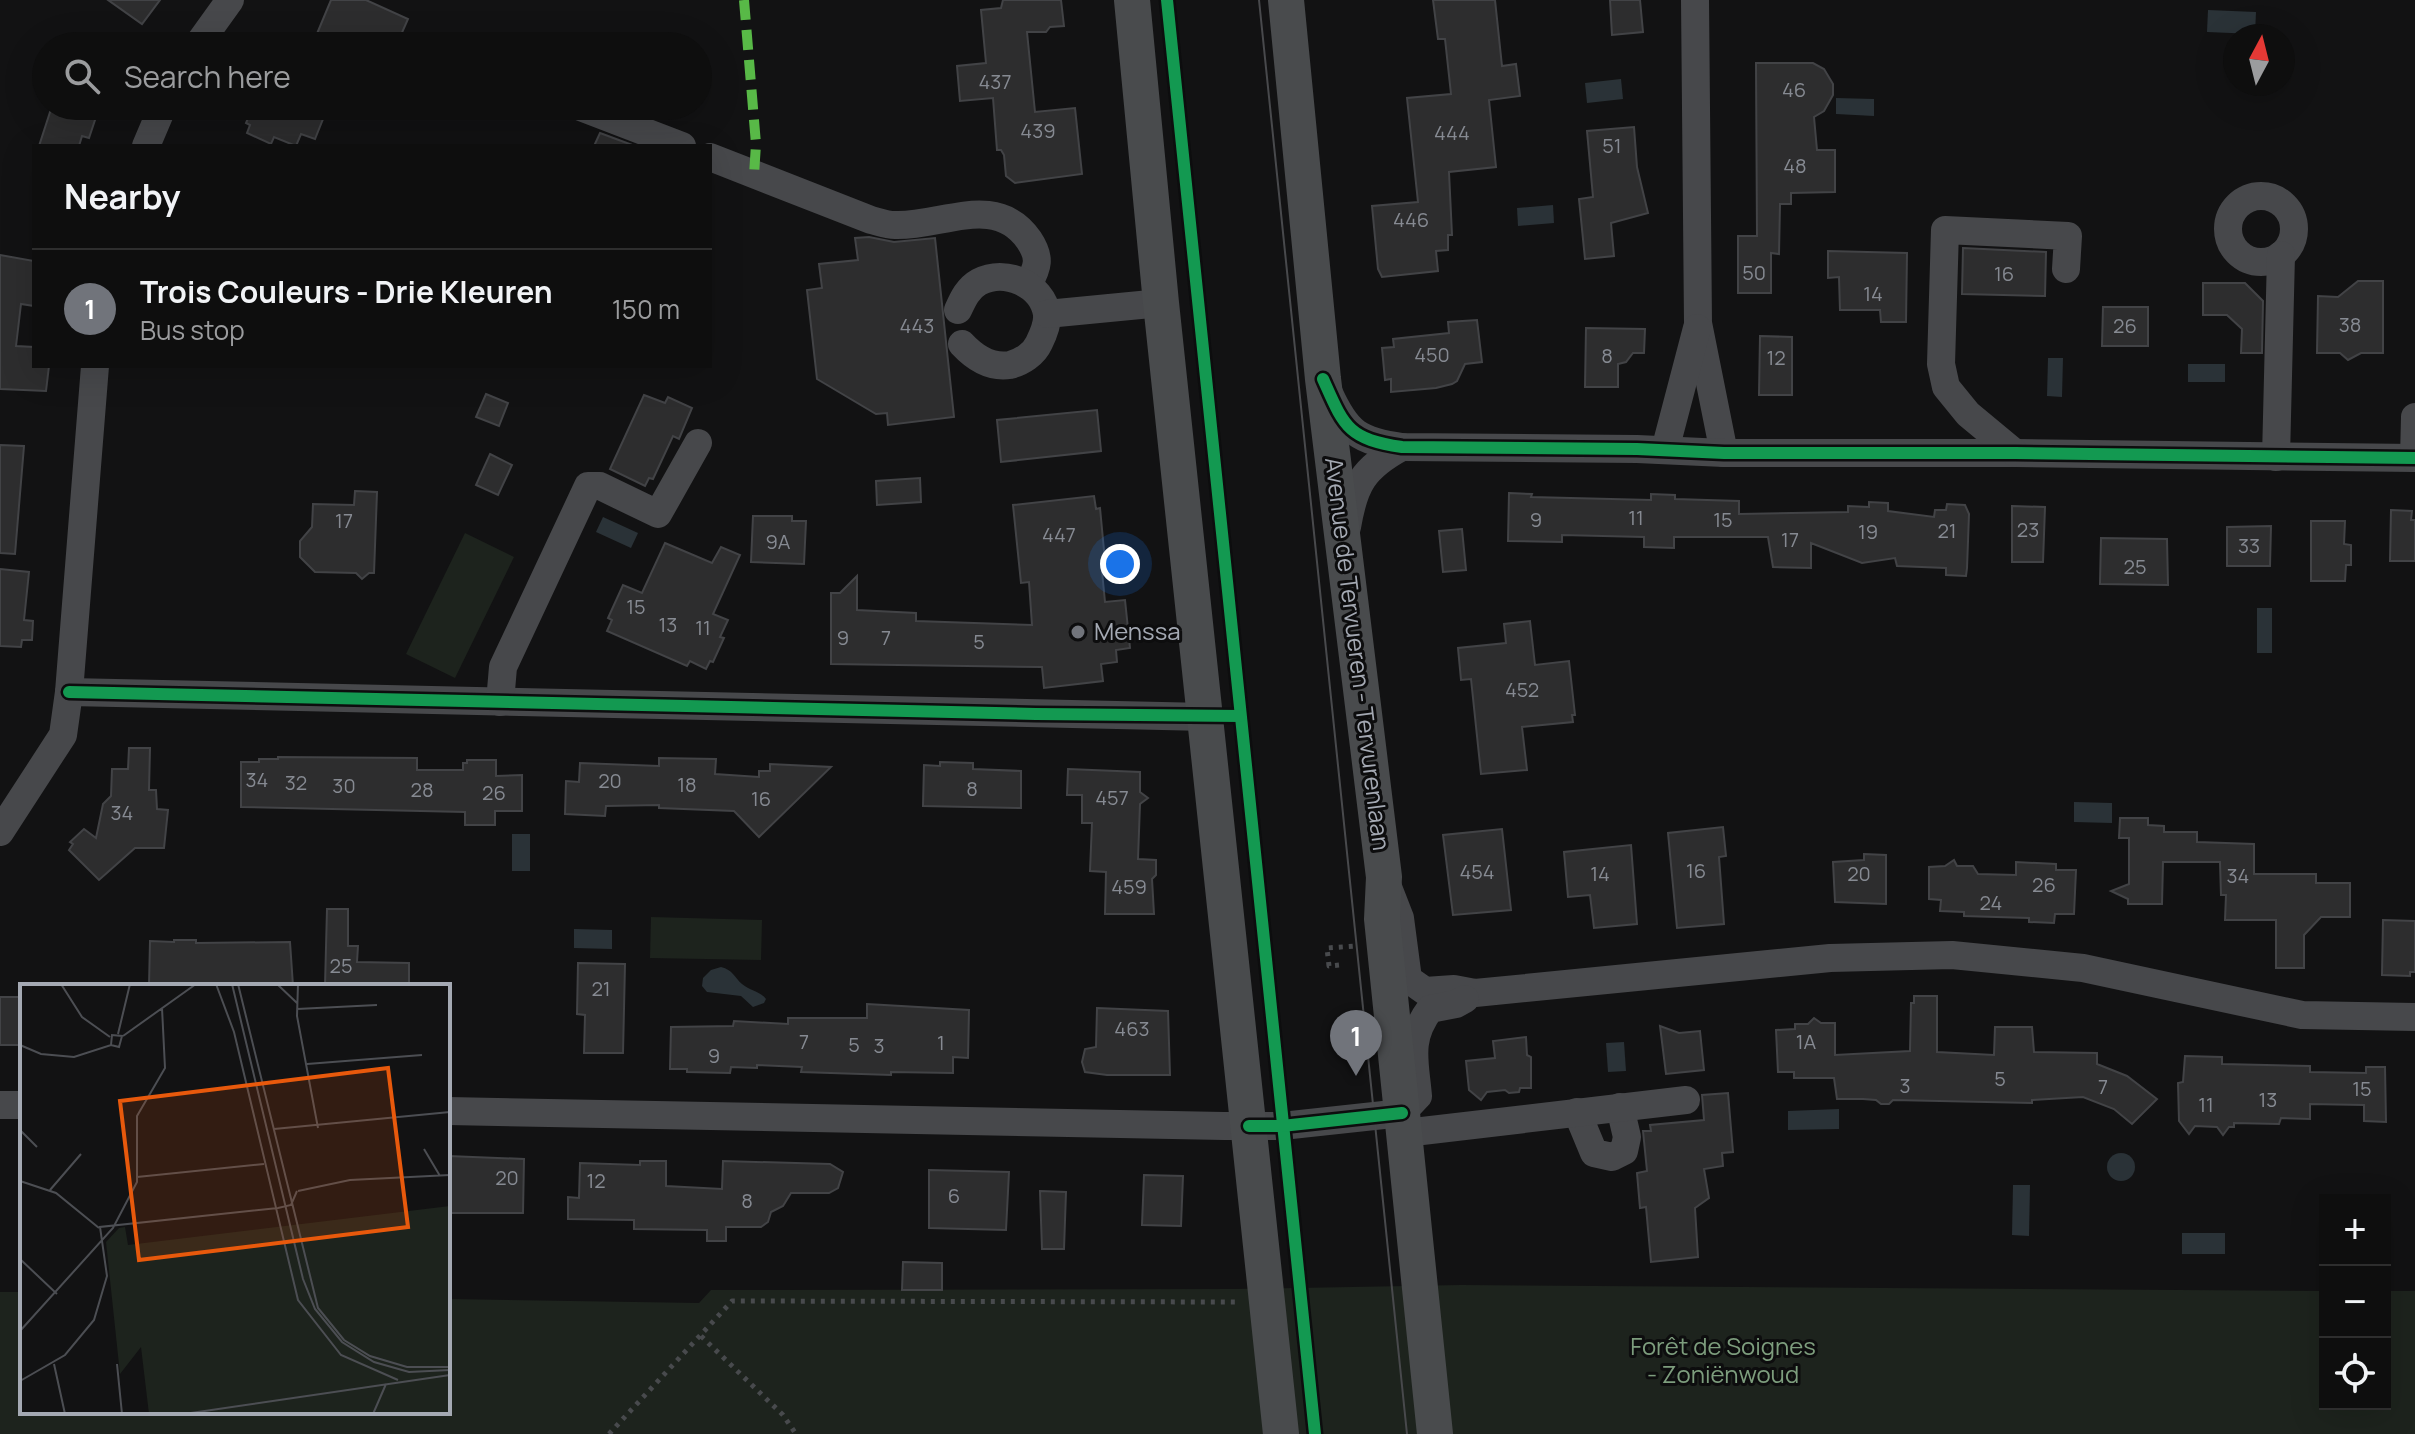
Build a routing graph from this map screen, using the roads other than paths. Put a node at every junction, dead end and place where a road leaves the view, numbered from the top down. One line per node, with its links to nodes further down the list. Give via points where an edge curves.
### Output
1 (230, 0): 5 (street)
2 (1132, 0): 14 (main road)
3 (1286, 0): 20 (main road, Avenue de Tervueren - Tervurenlaan)
4 (1695, 0): 17 (street)
5 (207, 32)
6 (157, 120): 8 (street)
7 (614, 120): 9 (street)
8 (147, 144)
9 (677, 144)
10 (712, 158): 13 (street, via 895,225 996,215 1014,224 1037,254 1038,265)
11 (2281, 255): 27 (street)
12 (2066, 269): 26 (street, via 2068,236 1945,230 1941,364 1946,387 1968,414)
13 (1028, 285): 15 (street, via 1011,277 992,277 966,293); 16 (street)
14 (1161, 303): 16 (street); 32 (main road)
15 (958, 310)
16 (1047, 314): 18 (street, via 1036,349 1009,365 990,364)
17 (1698, 323): 24 (street); 25 (street)
18 (962, 344)
19 (95, 368): 30 (street)
20 (1323, 379): 23 (street, via 1341,419 1357,436); 29 (main road, Avenue de Tervueren - Tervurenlaan)
21 (2415, 417): 28 (street)
22 (698, 443): 31 (street, via 658,514 600,486 588,486 503,667)
23 (1402, 447): 24 (street); 29 (street, via 1372,466 1359,482)
24 (1665, 450): 25 (street)
25 (1724, 453): 26 (street)
26 (2015, 453): 27 (street)
27 (2276, 457): 28 (street)
28 (2414, 458)
29 (1344, 550): 34 (main road, Avenue de Tervueren - Tervurenlaan)
30 (69, 692): 31 (street); 33 (street, via 63,735)
31 (500, 702): 32 (street)
32 (1207, 717): 42 (main road)
33 (0, 832)
34 (1384, 877): 35 (street, via 1400,918 1408,979 1425,991); 41 (main road, Avenue de Tervueren - Tervurenlaan, via 1382,919)
35 (1475, 993): 36 (street, via 1830,958 1952,955 2083,968 2302,1015); 41 (street, via 1430,1009 1420,1022 1413,1041 1418,1096)
36 (2415, 1017)
37 (1686, 1100): 38 (street)
38 (1620, 1107): 40 (street); 40 (street, via 1627,1137 1624,1151 1612,1157 1594,1153)
39 (450, 1111): 42 (street)
40 (1577, 1112): 41 (street)
41 (1404, 1123): 42 (street); 44 (main road, Avenue de Tervueren - Tervurenlaan)
42 (1249, 1126): 43 (main road)
43 (1281, 1434)
44 (1435, 1434)

